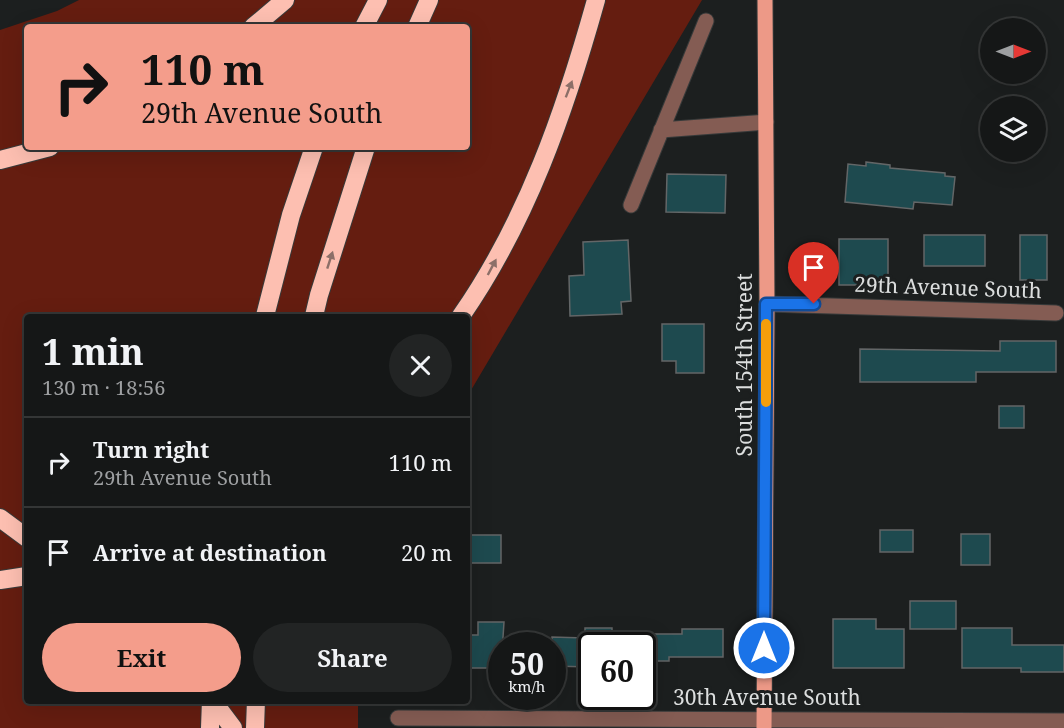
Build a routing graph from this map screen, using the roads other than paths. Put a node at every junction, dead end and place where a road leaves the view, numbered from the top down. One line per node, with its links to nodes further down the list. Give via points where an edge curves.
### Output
1 (285, 0): 7 (highway)
2 (378, 0): 8 (highway)
3 (429, 0): 9 (highway)
4 (596, 0): 21 (highway, one-way to 4, via 484,282 525,206 577,69)
5 (765, 1): 10 (main road, South 154th Street)
6 (706, 21): 11 (street)
7 (257, 24)
8 (366, 24)
9 (418, 24)
10 (765, 122): 11 (street); 17 (main road, South 154th Street)
11 (661, 130): 16 (street)
12 (38, 150): 15 (highway)
13 (314, 150): 19 (highway, via 291,215)
14 (365, 150): 20 (highway, one-way to 14)
15 (0, 160)
16 (631, 205)
17 (766, 304): 18 (street, 29th Avenue South); 31 (main road, South 154th Street)
18 (1056, 313)
19 (266, 314)
20 (315, 314)
21 (461, 314)
22 (0, 518): 23 (highway)
23 (24, 536)
24 (24, 576): 25 (highway)
25 (0, 580)
26 (211, 704): 33 (highway)
27 (214, 704): 34 (highway)
28 (256, 704): 35 (highway)
29 (398, 718): 31 (street, 30th Avenue South)
30 (1064, 721): 32 (street, 30th Avenue South)
31 (764, 723): 32 (street, 30th Avenue South)
32 (892, 724)
33 (210, 728)
34 (234, 728)
35 (255, 728)

